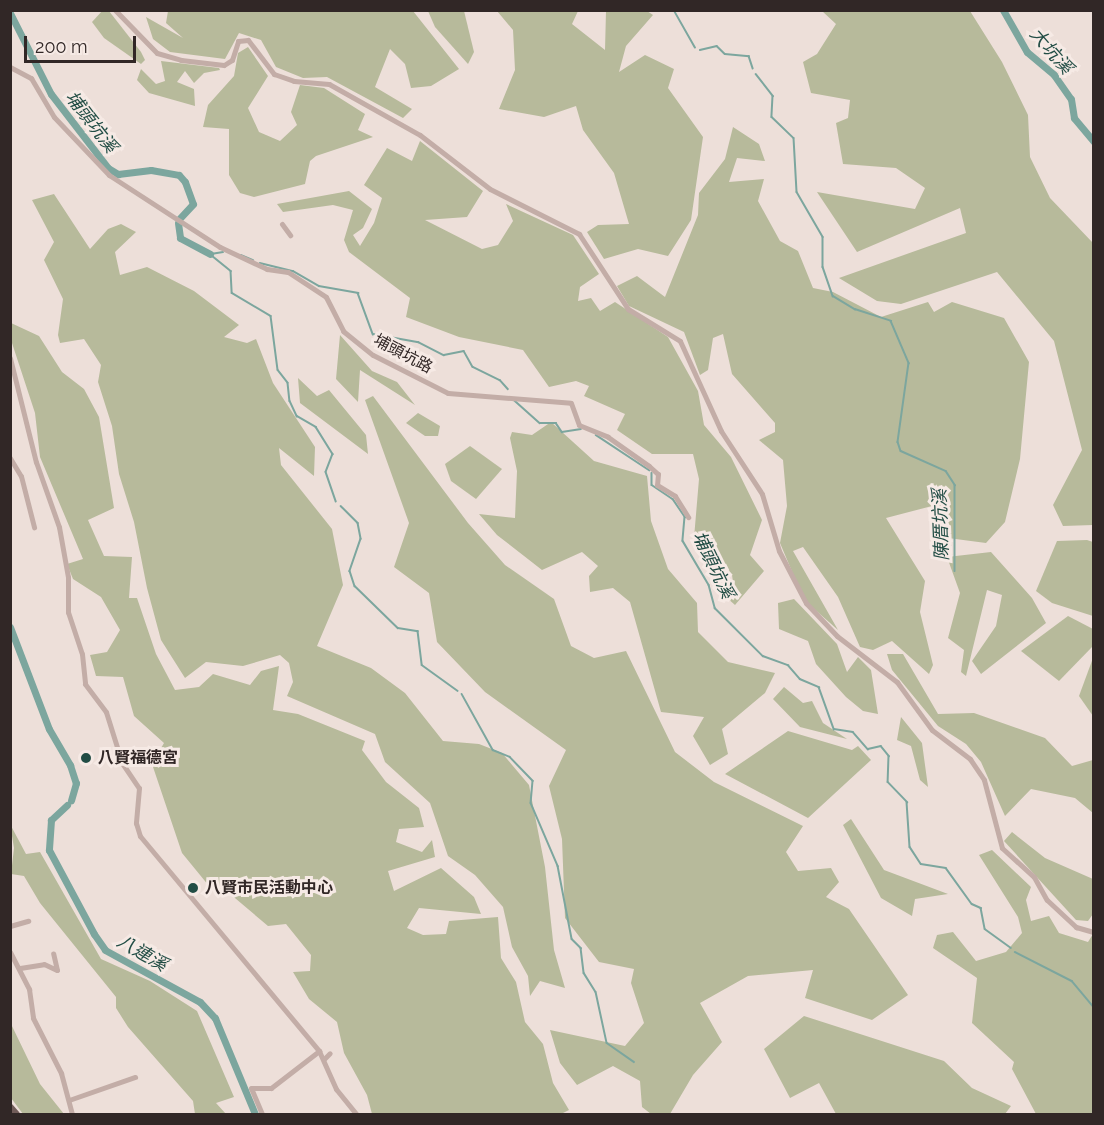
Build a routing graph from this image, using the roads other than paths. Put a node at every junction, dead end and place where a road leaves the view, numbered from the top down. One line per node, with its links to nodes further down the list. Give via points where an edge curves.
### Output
1 (116, 10): 11 (street, via 158,53 181,60 224,65 231,60 238,41 248,39 274,74 294,81 329,84 420,135 490,189 579,234 628,309 681,341 721,431 762,494 779,551 806,603 837,636 897,682 932,730 970,759 984,780 1002,848 1034,877 1047,900 1076,927)
2 (10, 67): 7 (street, 埔頭坑路, via 30,78 54,117 109,175 220,247 267,269 288,272 326,297 343,330 373,355 448,393 571,403 579,425 608,437 649,466 658,474 657,485 675,496)
3 (282, 224): 4 (street)
4 (290, 236)
5 (10, 358): 15 (street, via 36,462 59,527 68,612 82,654 85,684 106,712 122,763 139,788 136,823 140,836)
6 (10, 458): 8 (street, via 24,484)
7 (688, 517)
8 (33, 527)
9 (28, 921): 10 (street)
10 (10, 926)
11 (1094, 932)
12 (10, 952): 14 (street)
13 (53, 953): 14 (street, via 57,970 44,964)
14 (20, 968): 19 (street, via 33,1018 61,1073)
15 (319, 1051): 17 (street); 23 (street, via 271,1088 251,1088)
16 (330, 1053): 17 (street)
17 (324, 1059): 24 (street, via 336,1089)
18 (135, 1077): 19 (street)
19 (69, 1100): 22 (street)
20 (10, 1107): 21 (main road)
21 (16, 1114)
22 (72, 1114)
23 (262, 1114)
24 (356, 1114)

